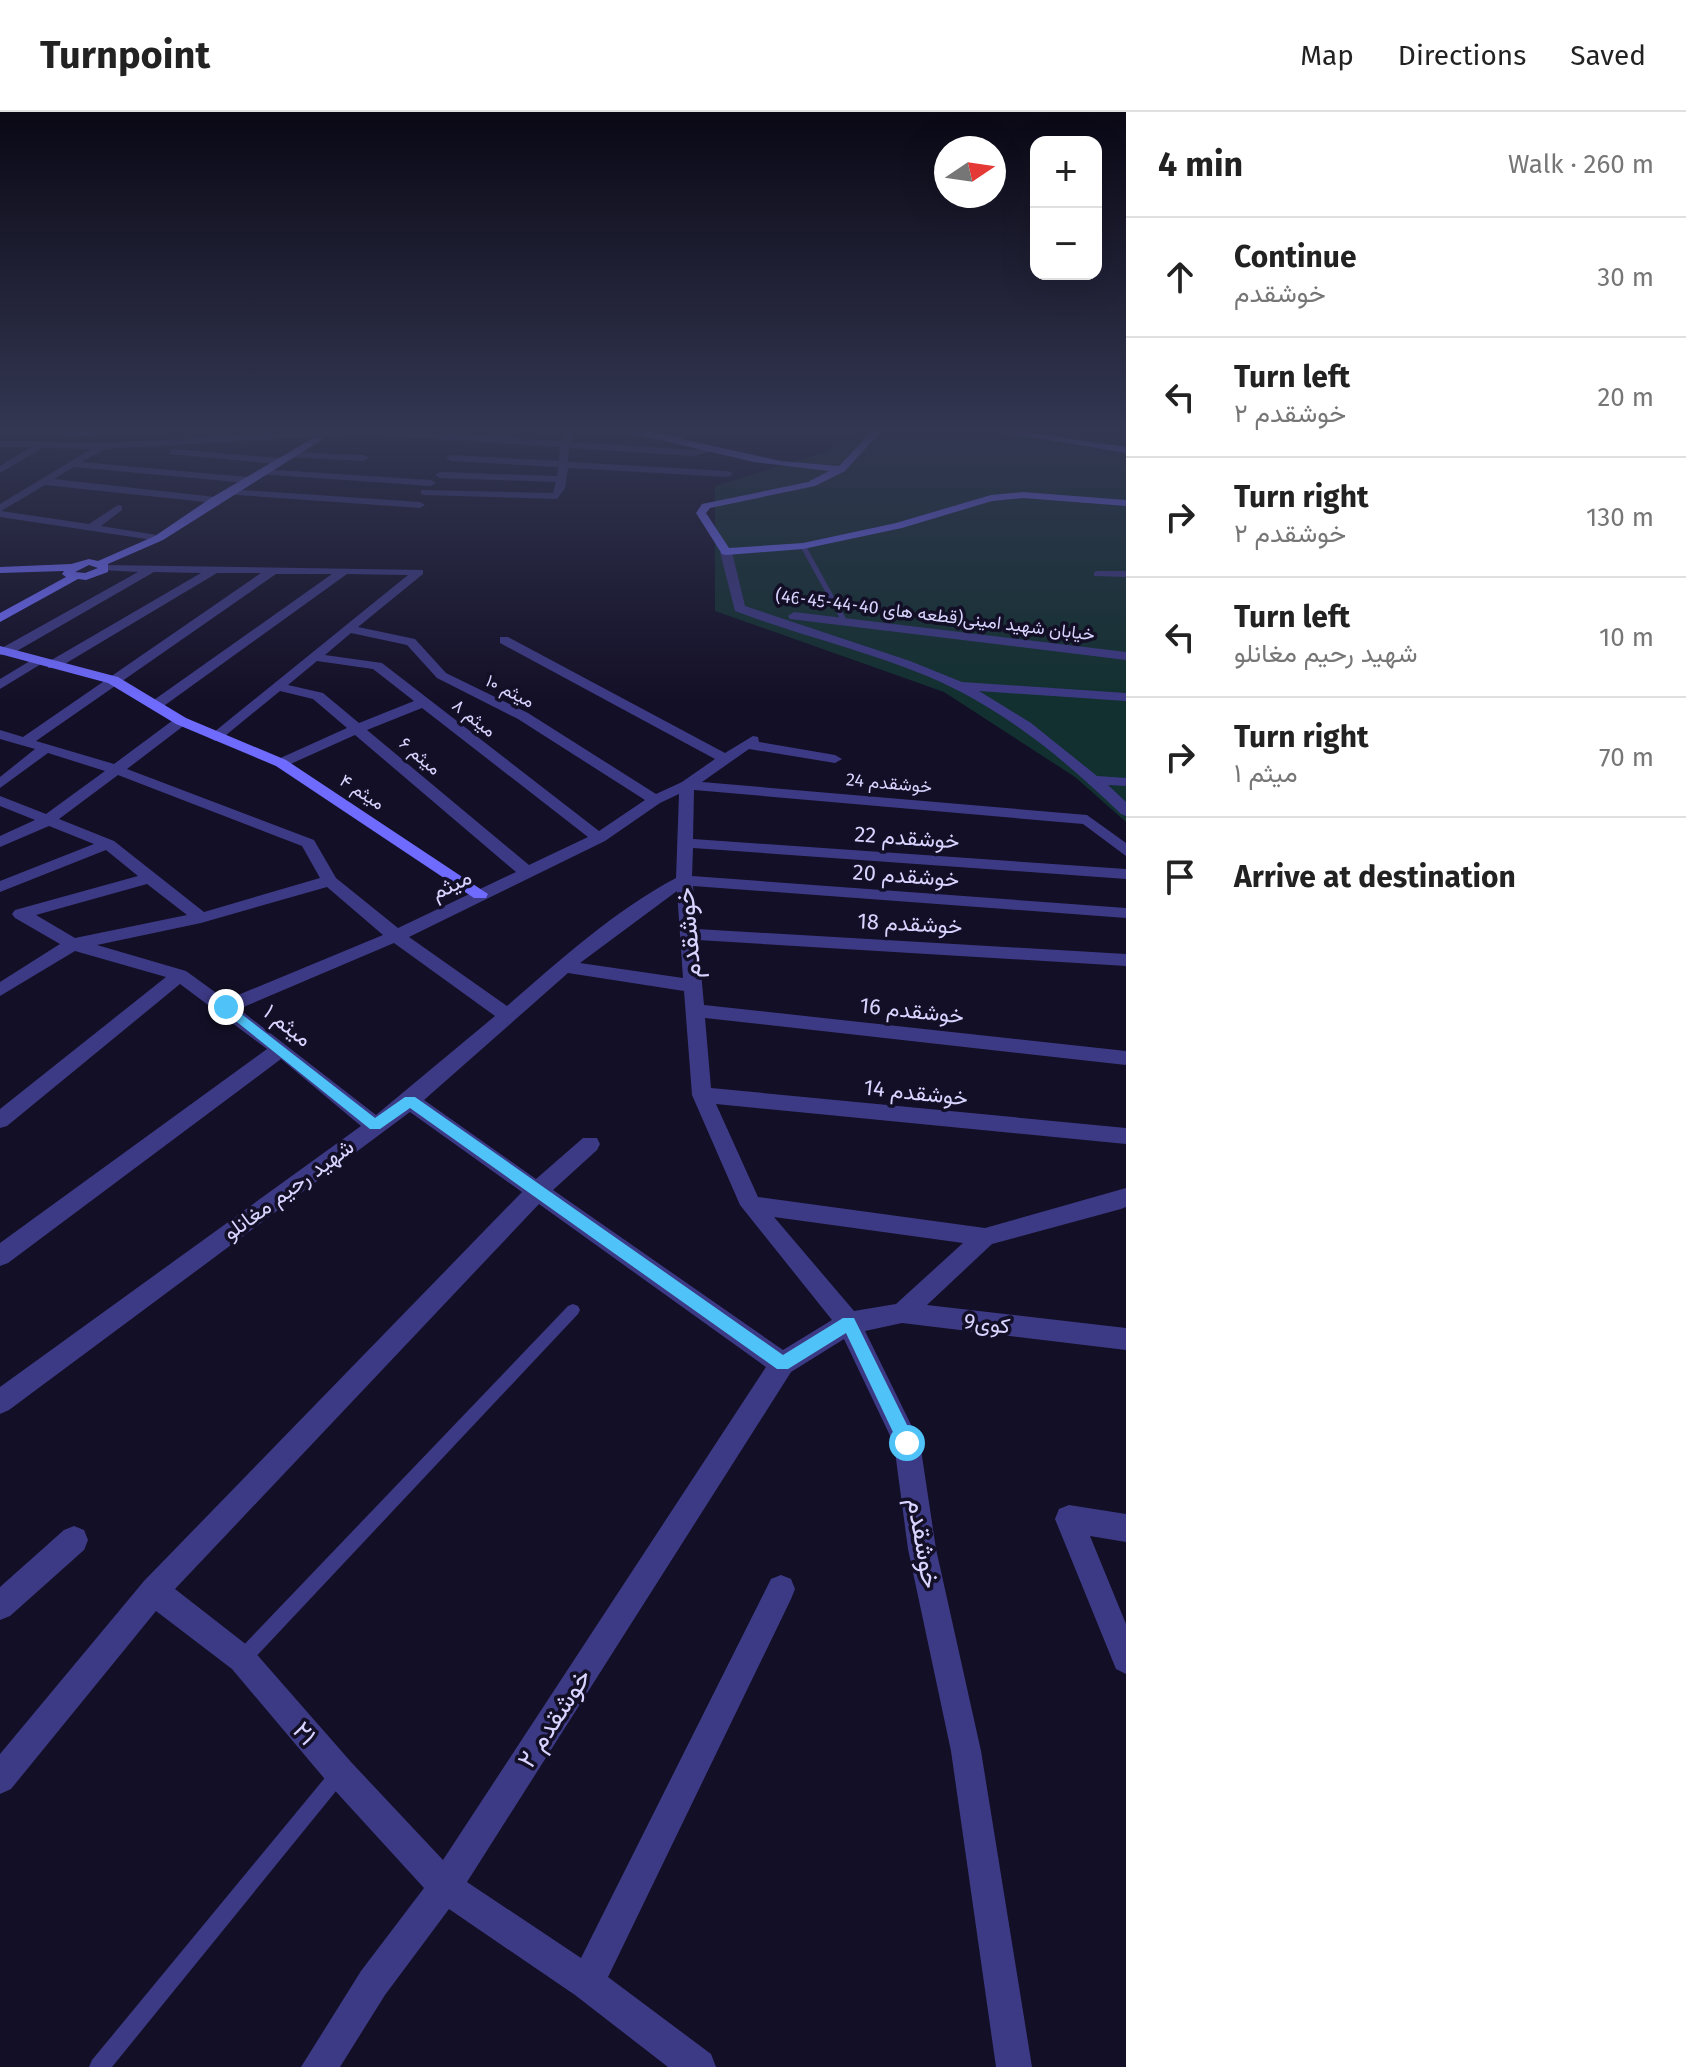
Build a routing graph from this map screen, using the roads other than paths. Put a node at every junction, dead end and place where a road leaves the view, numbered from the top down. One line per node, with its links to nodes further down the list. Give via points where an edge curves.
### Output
1 (41, 520): 6 (street)
2 (101, 520): 6 (street)
3 (185, 520): 7 (street)
4 (706, 520): 9 (street)
5 (917, 520): 8 (street)
6 (91, 528): 7 (street)
7 (159, 538): 10 (street)
8 (803, 546): 9 (street); 21 (lane)
9 (726, 552): 19 (street)
10 (102, 566): 11 (street); 16 (street, via 97,575)
11 (155, 567): 12 (street); 24 (street)
12 (217, 568): 13 (street); 27 (street)
13 (275, 569): 15 (street); 28 (street)
14 (0, 570): 16 (street)
15 (344, 571): 22 (street, via 419,572); 34 (street)
16 (73, 572): 20 (street)
17 (1098, 574): 18 (street)
18 (1126, 574)
19 (739, 608): 21 (street, خیابان شهید امینی(قطعه های 40-44-45-46)); 31 (street)
20 (0, 618)
21 (846, 624): 25 (street, خیابان شهید امینی(قطعه های 40-44-45-46))
22 (348, 629): 26 (street); 49 (street, ۱۰ میثم, via 411,642 423,663 454,685 502,704)
23 (504, 640): 41 (street)
24 (2, 651): 27 (street, ۴ میثم)
25 (1126, 656)
26 (314, 657): 30 (street); 33 (street, ۸ میثم, via 377,666)
27 (47, 663): 28 (street, ۴ میثم); 29 (street)
28 (113, 680): 34 (street, ۴ میثم); 39 (street)
29 (0, 685)
30 (277, 686): 36 (street, ۶ میثم, via 318,696); 38 (street)
31 (959, 686): 32 (street); 45 (street)
32 (1126, 697)
33 (425, 702): 36 (street); 53 (street, ۸ میثم)
34 (156, 705): 35 (street, ۴ میثم)
35 (181, 721): 38 (street, ۴ میثم); 44 (street)
36 (356, 729): 43 (street); 58 (street, ۶ میثم)
37 (0, 734): 39 (street)
38 (215, 737): 43 (street, ۴ میثم)
39 (26, 741): 40 (street)
40 (47, 747): 44 (street); 47 (street)
41 (724, 758): 42 (street, میثم, via 749,742); 48 (street, میثم)
42 (835, 759)
43 (281, 763): 64 (street, ۴ میثم)
44 (117, 770): 52 (street); 62 (street, via 308,843)
45 (1096, 780): 46 (street); 51 (street)
46 (1126, 782)
47 (0, 784)
48 (687, 785): 49 (street, میثم); 55 (street, خوشقدم); 57 (street, خوشقدم 24, via 1087,820)
49 (655, 800): 53 (street, میثم)
50 (0, 801): 52 (street)
51 (1126, 811)
52 (47, 821): 54 (street); 56 (street)
53 (599, 838): 58 (street, میثم)
54 (0, 842)
55 (685, 843): 59 (street, خوشقدم 22); 61 (street, خوشقدم)
56 (108, 844): 60 (street); 63 (street)
57 (1126, 851)
58 (528, 873): 64 (street, میثم)
59 (1126, 874)
60 (152, 877): 66 (street); 69 (street, ۱ میثم, via 21,914)
61 (684, 880): 65 (street, خوشقدم 20); 67 (street, خوشقدم); 71 (street, شهید رحیم مغانلو)
62 (330, 881): 66 (street); 68 (street)
63 (0, 887)
64 (480, 894): 68 (street, میثم)
65 (1126, 913)
66 (201, 918): 69 (street)
67 (690, 934): 70 (street, خوشقدم 18); 74 (street, خوشقدم)
68 (396, 936): 75 (street, میثم); 76 (street)
69 (73, 944): 72 (street, ۱ میثم); 73 (street)
70 (1126, 960)
71 (564, 966): 74 (street, خوشقدم 16); 76 (street, شهید رحیم مغانلو)
72 (180, 975): 75 (street, ۱ میثم); 81 (street)
73 (0, 990)
74 (693, 998): 78 (street, خوشقدم 16); 79 (street, خوشقدم)
75 (226, 1007): 77 (street, ۱ میثم)
76 (508, 1016): 80 (street, شهید رحیم مغانلو)
77 (281, 1049): 82 (street, ۱ میثم); 89 (street)
78 (1126, 1058)
79 (702, 1095): 83 (street, خوشقدم 14); 87 (street, خوشقدم)
80 (410, 1101): 82 (street, شهید رحیم مغانلو); 85 (street)
81 (0, 1120)
82 (375, 1126): 95 (street, شهید رحیم مغانلو)
83 (1126, 1136)
84 (590, 1144): 85 (street)
85 (537, 1191): 94 (street); 99 (street)
86 (1126, 1197): 88 (street)
87 (751, 1205): 88 (street); 92 (street, خوشقدم)
88 (985, 1237): 91 (street)
89 (0, 1256)
90 (573, 1310): 101 (lane)
91 (902, 1313): 92 (street, کوی9); 93 (street, کوی9)
92 (849, 1323): 94 (street, ۲ خوشقدم); 110 (street, خوشقدم, via 907,1443 922,1549 966,1751)
93 (1126, 1339)
94 (782, 1364): 105 (street, ۲ خوشقدم)
95 (0, 1402)
96 (1126, 1528): 102 (street, via 1069,1519)
97 (74, 1540): 100 (street)
98 (781, 1589): 106 (street)
99 (154, 1591): 101 (street, ۲۱); 104 (street)
100 (0, 1606)
101 (242, 1659): 103 (street, ۲۱)
102 (1126, 1659)
103 (340, 1773): 105 (street, ۲۱); 108 (lane)
104 (0, 1778)
105 (445, 1887): 106 (street, ۲۱); 109 (street, ۲ خوشقدم)
106 (587, 1983): 107 (street, ۲۱)
107 (684, 2063)
108 (99, 2067)
109 (319, 2067)
110 (1014, 2067)

